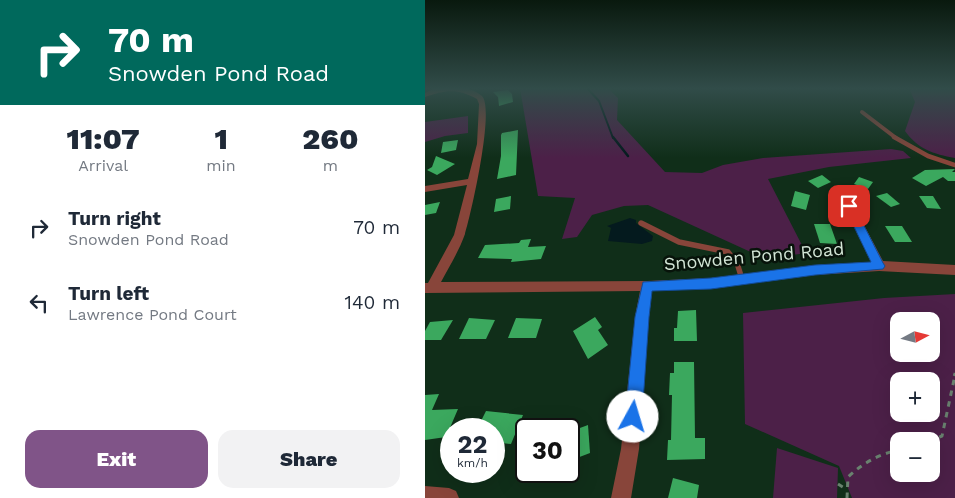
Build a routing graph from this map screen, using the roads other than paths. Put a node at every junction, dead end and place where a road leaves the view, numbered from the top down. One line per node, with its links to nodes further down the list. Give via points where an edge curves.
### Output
1 (482, 111): 4 (street, via 481,144)
2 (862, 112): 3 (lane, via 911,149)
3 (955, 165)
4 (472, 181): 5 (street); 12 (street, via 459,235)
5 (425, 189)
6 (849, 206): 8 (street)
7 (641, 224): 10 (lane, via 679,242 728,252 737,263)
8 (879, 266): 9 (street, Snowden Pond Road); 10 (street, Snowden Pond Road, via 815,270)
9 (955, 270)
10 (742, 280): 11 (street, Snowden Pond Road)
11 (647, 286): 12 (street, Snowden Pond Road); 15 (street, Snowden Pond Road, via 630,449)
12 (428, 288)
13 (425, 495): 14 (street)
14 (449, 498)
15 (621, 498)

